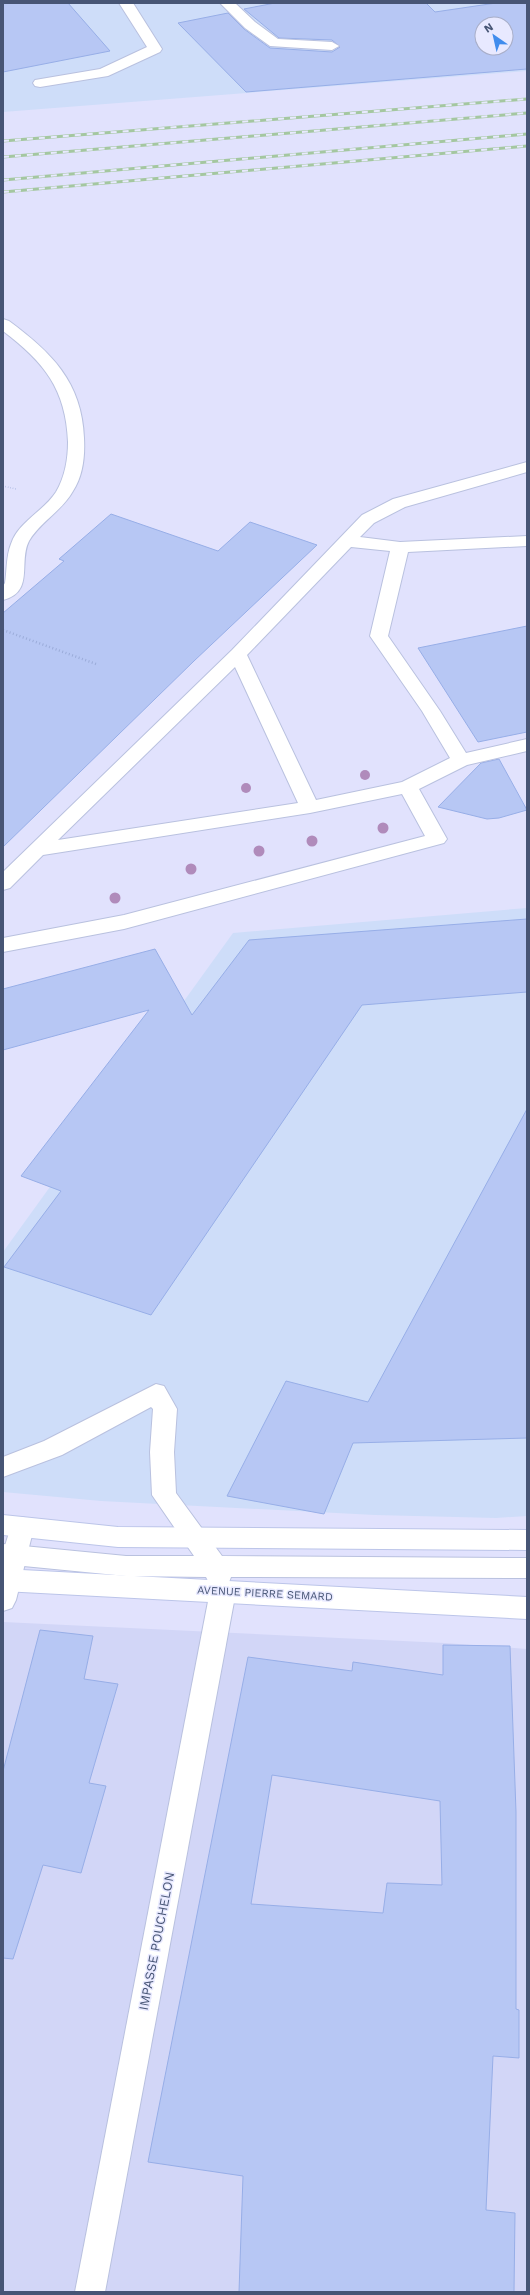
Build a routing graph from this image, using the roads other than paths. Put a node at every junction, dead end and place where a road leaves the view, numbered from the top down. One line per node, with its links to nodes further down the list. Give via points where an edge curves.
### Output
1 (126, 3): 4 (main road, via 155,49 103,73)
2 (227, 3): 3 (main road, via 250,25 275,43)
3 (332, 46)
4 (40, 83)
5 (3, 324): 10 (main road, via 41,354 58,374 71,400 77,424 76,456 69,484 62,497 20,543 14,585)
6 (527, 467): 7 (main road, via 399,503 368,520)
7 (346, 541): 9 (main road); 11 (main road)
8 (527, 541): 9 (main road)
9 (400, 546): 13 (main road, via 379,636)
10 (3, 595)
11 (238, 654): 15 (main road); 16 (main road)
12 (527, 745): 13 (main road)
13 (461, 760): 14 (main road)
14 (408, 787): 15 (main road); 18 (main road, via 436,839 124,922)
15 (310, 807): 16 (main road)
16 (37, 850): 17 (main road)
17 (3, 883)
18 (3, 945)
19 (3, 1467): 21 (main road, via 53,1448 156,1393 165,1409 162,1452 164,1495)
20 (12, 1526): 21 (main road, via 118,1537); 23 (main road)
21 (197, 1539): 22 (main road); 25 (main road)
22 (527, 1540)
23 (8, 1554): 25 (main road, AVENUE PIERRE SEMARD); 26 (main road)
24 (527, 1568): 25 (main road, AVENUE PIERRE SEMARD)
25 (219, 1579): 26 (main road, AVENUE PIERRE SEMARD); 27 (main road, AVENUE PIERRE SEMARD); 28 (main road, IMPASSE POUCHELON)
26 (4, 1586)
27 (527, 1608)
28 (90, 2292)

